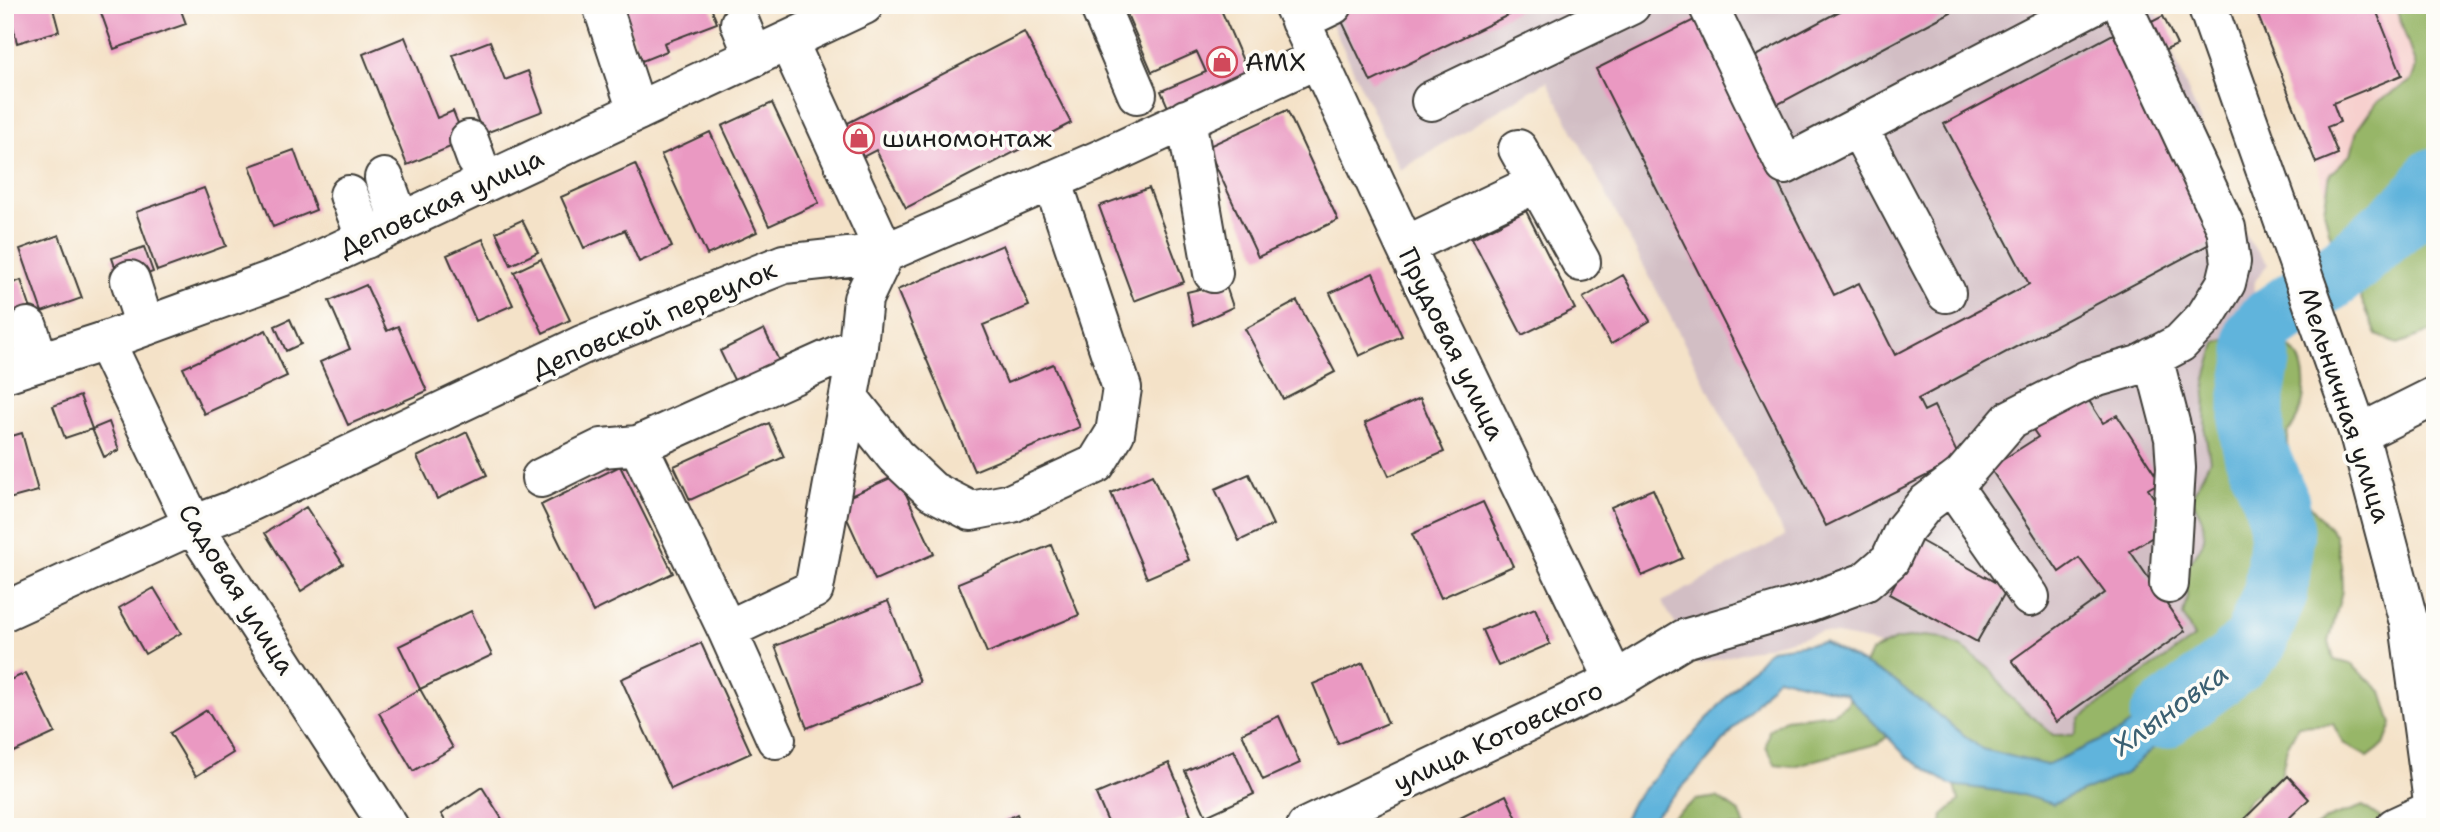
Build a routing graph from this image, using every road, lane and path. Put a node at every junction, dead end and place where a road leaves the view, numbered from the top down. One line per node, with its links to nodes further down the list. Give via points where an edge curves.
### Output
1 (602, 5): 14 (street)
2 (1099, 5): 12 (street)
3 (1631, 5): 13 (street)
4 (2093, 5): 16 (street)
5 (2122, 5): 34 (street, улица Котовского, via 2226,228 2231,262 2227,283 2204,317 2180,343)
6 (2207, 5): 37 (street, Мельничная улица)
7 (850, 8): 10 (street, Деповская улица)
8 (1716, 8): 16 (street, via 1785,165)
9 (1309, 11): 11 (street, Прудовая улица)
10 (788, 41): 14 (street, Деповская улица, via 747,40); 25 (street)
11 (1317, 59): 15 (street, Деповской переулок); 24 (street, Прудовая улица)
12 (1138, 94)
13 (1431, 101)
14 (637, 111): 22 (street, Деповская улица)
15 (1186, 120): 19 (street, Деповской переулок); 27 (street)
16 (1858, 127): 29 (street)
17 (1518, 149): 20 (street)
18 (384, 178): 22 (street)
19 (1052, 180): 25 (street, Деповской переулок); 36 (street, via 1122,388 1115,433 1096,464 1012,503 971,511 932,491 895,456)
20 (1536, 183): 24 (street); 26 (street)
21 (349, 195): 23 (street)
22 (400, 222): 23 (street, Деповская улица)
23 (366, 239): 30 (street, Деповская улица, via 294,272)
24 (1405, 246): 46 (street, Прудовая улица)
25 (885, 253): 32 (street, via 863,299); 41 (street, Деповской переулок, via 784,264 582,345)
26 (1581, 262)
27 (1213, 273)
28 (138, 278): 30 (street)
29 (1946, 293)
30 (154, 323): 31 (street, Деповская улица)
31 (105, 341): 33 (street, Деповская улица); 41 (street, Садовая улица)
32 (858, 346): 36 (street); 38 (street)
33 (38, 347)
34 (2153, 357): 40 (street, улица Котовского, via 2087,380 2011,419); 42 (street, via 2174,438)
35 (2435, 396): 37 (street)
36 (849, 398): 45 (street, via 814,589)
37 (2360, 434): 48 (street, Мельничная улица, via 2409,623)
38 (638, 445): 39 (street, via 602,448); 45 (street)
39 (541, 478)
40 (1951, 484): 43 (street); 46 (street, улица Котовского, via 1925,504 1890,559 1865,582 1684,639)
41 (193, 525): 44 (street, Деповской переулок); 51 (street, Садовая улица)
42 (2169, 584)
43 (2030, 597)
44 (5, 611)
45 (727, 630): 47 (street)
46 (1615, 681): 50 (street, улица Котовского)
47 (776, 739)
48 (2431, 760): 49 (street, Мельничная улица)
49 (2434, 813): 53 (street)
50 (1347, 818): 52 (street, улица Котовского)
51 (389, 827)
52 (1306, 827)
53 (2395, 827)

